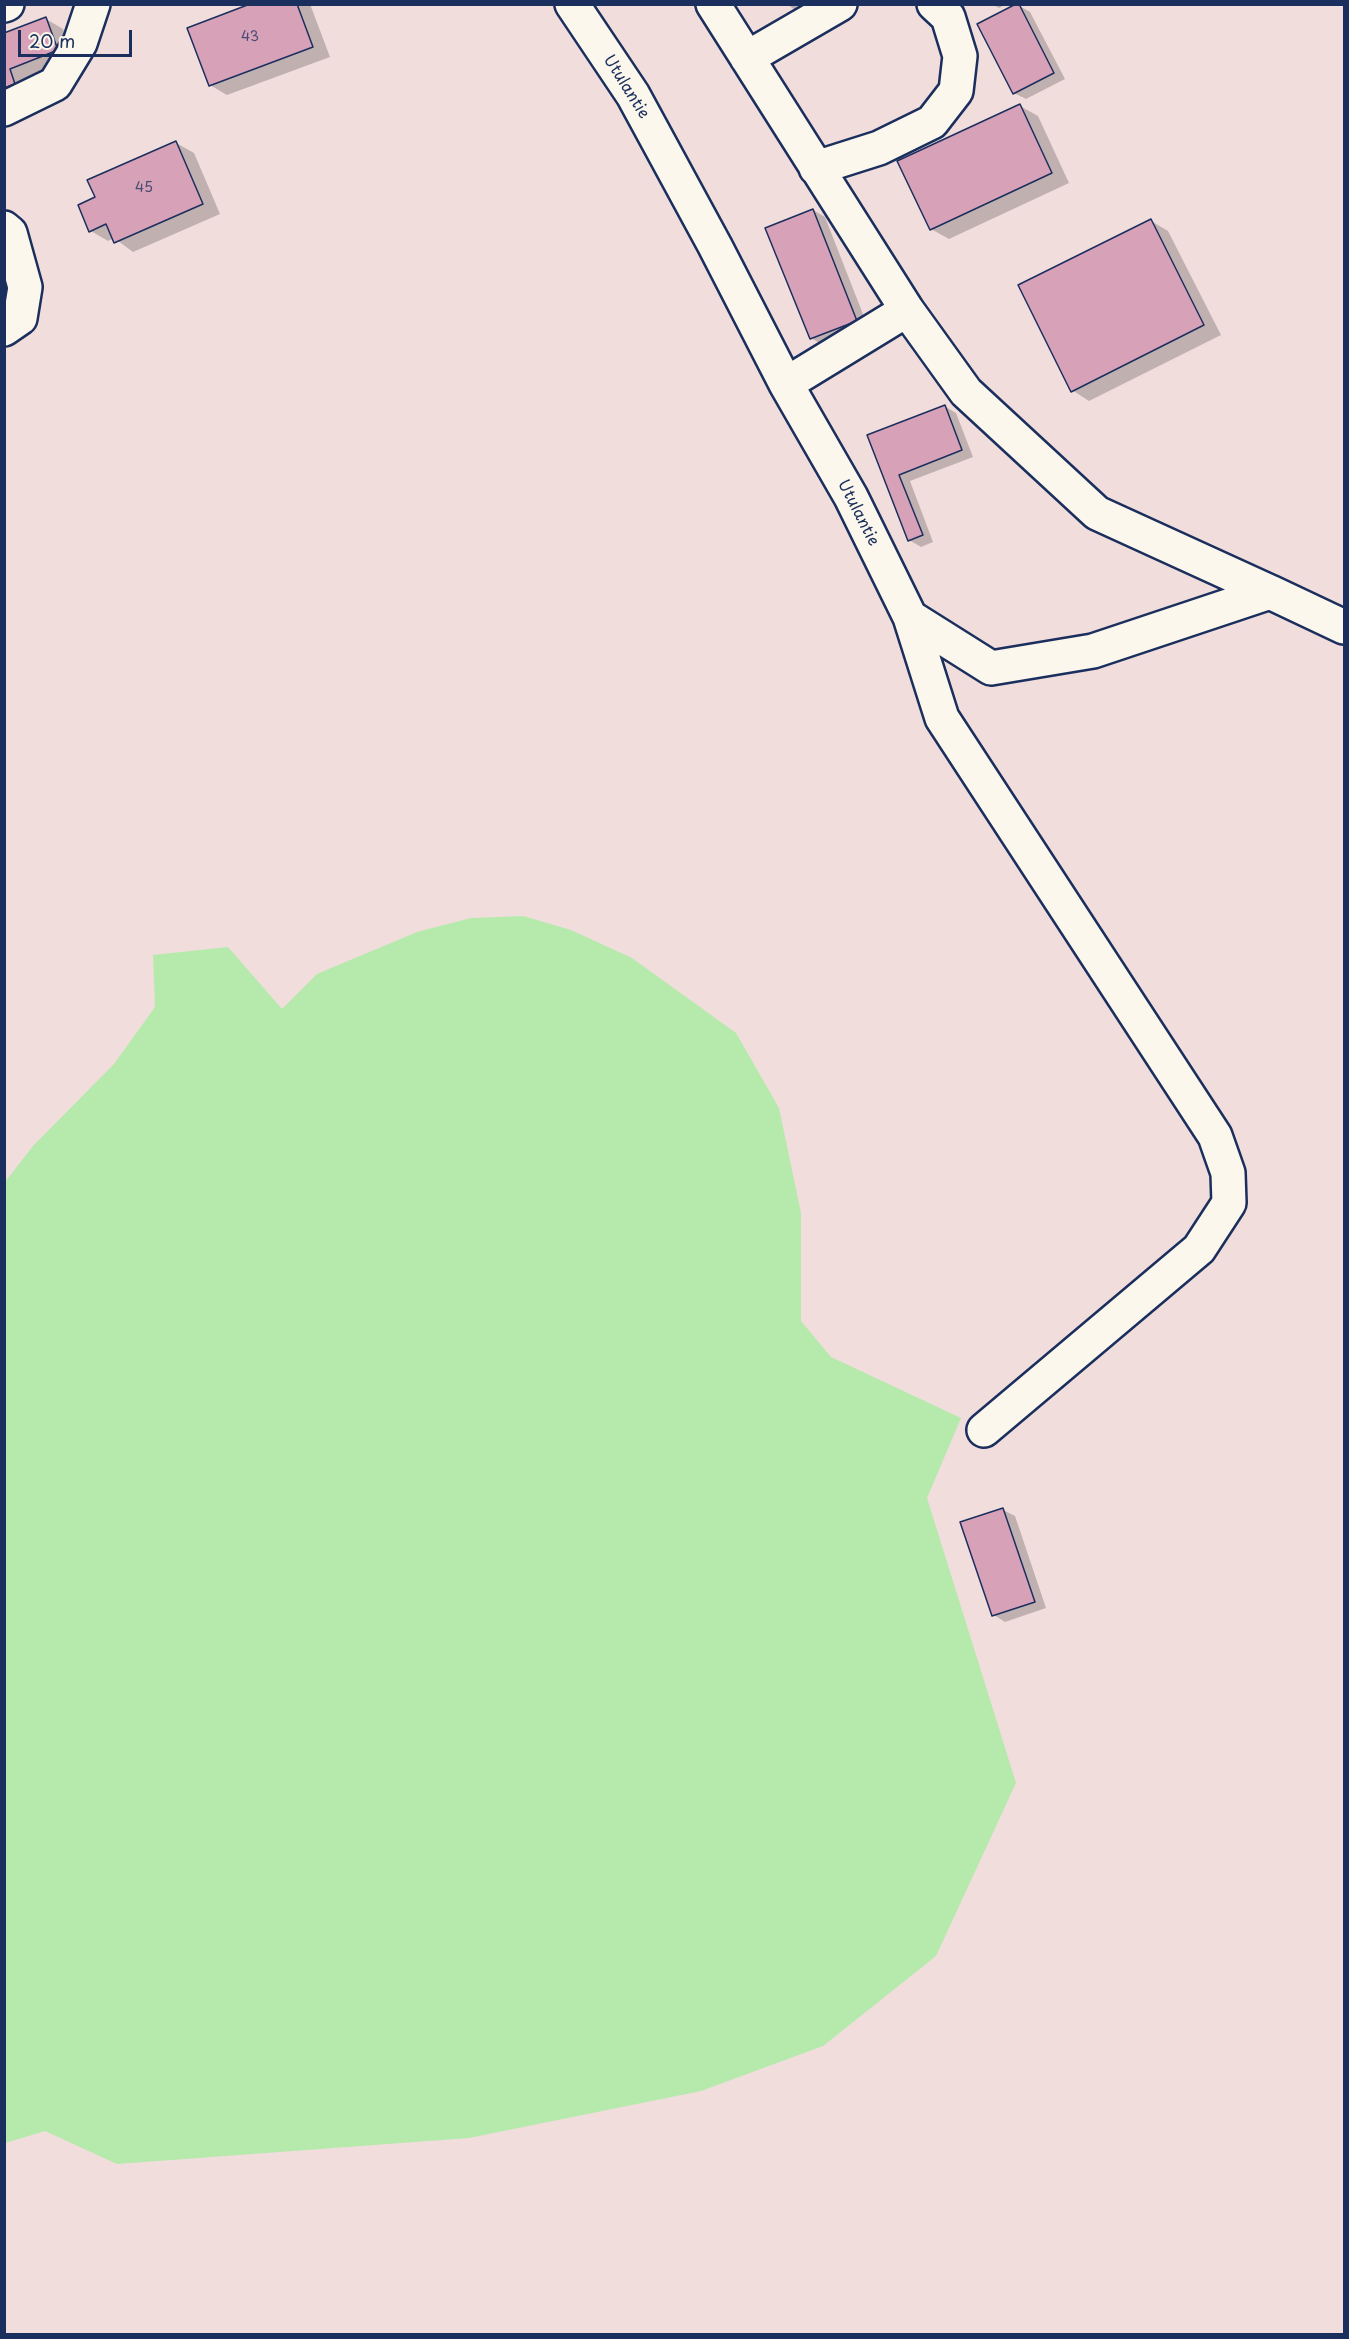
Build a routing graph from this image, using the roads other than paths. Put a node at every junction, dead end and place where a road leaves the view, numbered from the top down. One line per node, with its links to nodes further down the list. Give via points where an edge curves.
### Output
1 (93, 4): 7 (street, via 81,43 55,84)
2 (572, 4): 12 (street, Utulantie, via 633,95)
3 (712, 4): 6 (street)
4 (840, 4): 6 (street)
5 (934, 4): 8 (street, via 948,17 960,56 956,91 932,122 879,148)
6 (747, 58): 8 (street)
7 (4, 109)
8 (816, 168): 10 (street)
9 (4, 228): 11 (street, via 10,233 25,287 20,318)
10 (907, 310): 12 (street); 13 (street, via 966,392 1097,513)
11 (4, 329)
12 (786, 384): 14 (street, Utulantie, via 851,497)
13 (1270, 592): 14 (street, via 1093,651 992,668); 15 (street)
14 (910, 617): 16 (street, Utulantie, via 942,718 1215,1136 1228,1173 1229,1203 1199,1249)
15 (1344, 627)
16 (984, 1430)

